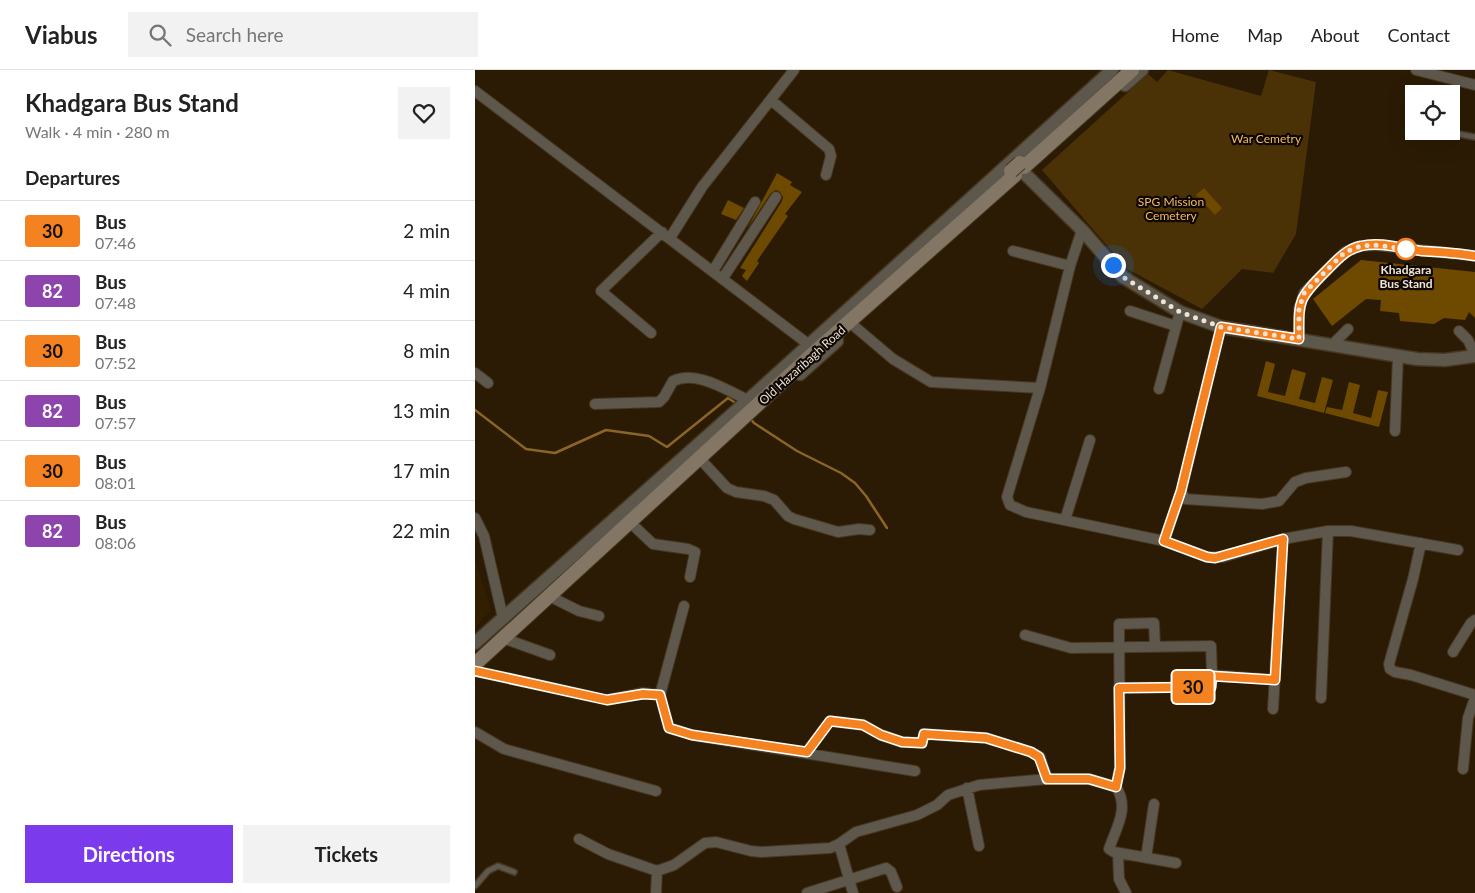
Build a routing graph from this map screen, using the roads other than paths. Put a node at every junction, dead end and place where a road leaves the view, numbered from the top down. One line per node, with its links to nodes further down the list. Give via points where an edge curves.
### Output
1 (794, 70): 9 (street)
2 (1112, 70): 12 (street)
3 (1124, 70): 12 (main road, Old Hazaribagh Road)
4 (1132, 70): 12 (main road, Old Hazaribagh Road)
5 (1142, 70): 12 (street)
6 (1416, 70): 7 (street)
7 (1475, 85)
8 (475, 92): 17 (street)
9 (771, 100): 13 (street, via 829,149 831,156); 17 (street)
10 (1460, 134): 11 (lane)
11 (1475, 137)
12 (1018, 168): 16 (street); 25 (street); 32 (street); 41 (main road, Old Hazaribagh Road, via 811,347)
13 (826, 175)
14 (775, 197): 22 (street)
15 (755, 202): 21 (street)
16 (1082, 230): 20 (street); 24 (street, via 1123,277)
17 (666, 235): 21 (street); 30 (street, via 601,291)
18 (1013, 251): 20 (street)
19 (1475, 256): 31 (street, via 1375,245 1345,252 1304,293 1299,309)
20 (1070, 266): 38 (street)
21 (713, 271): 22 (street)
22 (723, 278): 32 (street)
23 (1130, 311): 26 (street)
24 (1180, 312): 26 (street); 27 (street)
25 (854, 326): 38 (street, via 893,359 931,382); 41 (street)
26 (1176, 326): 39 (street)
27 (1221, 327): 31 (street); 46 (street)
28 (1348, 329): 33 (street)
29 (1459, 331): 34 (street)
30 (651, 333)
31 (1299, 339): 33 (street)
32 (808, 344): 41 (street)
33 (1332, 345): 35 (street)
34 (1475, 355): 35 (street, via 1445,360)
35 (1399, 356): 42 (street)
36 (475, 373): 37 (street)
37 (488, 383)
38 (1040, 388): 48 (street, via 1007,497 1016,509)
39 (1159, 389)
40 (595, 404): 41 (street, via 659,402 673,381 688,378 707,381)
41 (745, 412): 44 (street); 60 (street); 69 (main road, Old Hazaribagh Road); 70 (main road, Old Hazaribagh Road)
42 (1395, 431)
43 (1090, 440): 48 (street)
44 (703, 462): 49 (street); 50 (street, via 727,488 774,500 794,520 837,532)
45 (1346, 472): 46 (street, via 1295,482 1279,501 1262,504 1185,499)
46 (1181, 491): 53 (street)
47 (475, 518): 60 (street, via 484,536)
48 (1065, 520): 53 (street)
49 (634, 526): 56 (street, via 653,544 695,552); 57 (street)
50 (870, 530)
51 (1328, 530): 52 (street); 54 (street); 77 (street)
52 (1283, 539): 53 (street, via 1215,558); 73 (street)
53 (1164, 541)
54 (1421, 543): 55 (street); 76 (street, via 1390,669)
55 (1458, 550)
56 (690, 577)
57 (555, 599): 59 (street, via 579,611); 63 (street)
58 (684, 606): 75 (street)
59 (599, 616)
60 (503, 618): 64 (street)
61 (1475, 620): 67 (street)
62 (1025, 635): 66 (street, via 1071,648)
63 (508, 640): 68 (street); 71 (street)
64 (475, 643)
65 (1155, 646): 66 (street); 66 (street, via 1154,623 1119,624); 72 (street, via 1211,646)
66 (1118, 647): 74 (street)
67 (1453, 652)
68 (550, 655)
69 (475, 656)
70 (475, 664)
71 (475, 670): 75 (street, via 607,700 643,694)
72 (1212, 676): 73 (street); 74 (street, via 1211,687)
73 (1275, 680): 78 (street)
74 (1119, 688): 84 (street, via 1120,768)
75 (660, 695): 80 (street, via 669,728 692,735)
76 (1475, 697): 81 (street, via 1468,718)
77 (1321, 698)
78 (1273, 710)
79 (475, 732): 86 (street, via 505,749)
80 (807, 752): 82 (street); 83 (street, via 830,721 843,721 863,725 902,742 922,743 924,734 986,738 1039,757)
81 (1463, 769)
82 (915, 771)
83 (1047, 779): 84 (street, via 1089,779); 85 (street)
84 (1116, 787): 91 (street, via 1123,802 1119,827 1109,849)
85 (967, 788): 89 (street, via 949,795 917,816 856,832); 90 (street)
86 (656, 791)
87 (1154, 804): 92 (street)
88 (579, 839): 94 (street, via 608,854)
89 (839, 844): 94 (street, via 821,849 761,852 716,842 705,843 673,865); 96 (street)
90 (979, 846)
91 (1118, 853): 92 (street); 102 (street, via 1119,878)
92 (1146, 858): 93 (street)
93 (1176, 863)
94 (657, 871): 99 (street)
95 (514, 872): 97 (lane, via 498,866 488,871)
96 (849, 879): 98 (street, via 886,868); 100 (street); 101 (street)
97 (475, 886)
98 (897, 887)
99 (656, 893)
100 (807, 893)
101 (853, 893)
102 (1126, 893)

